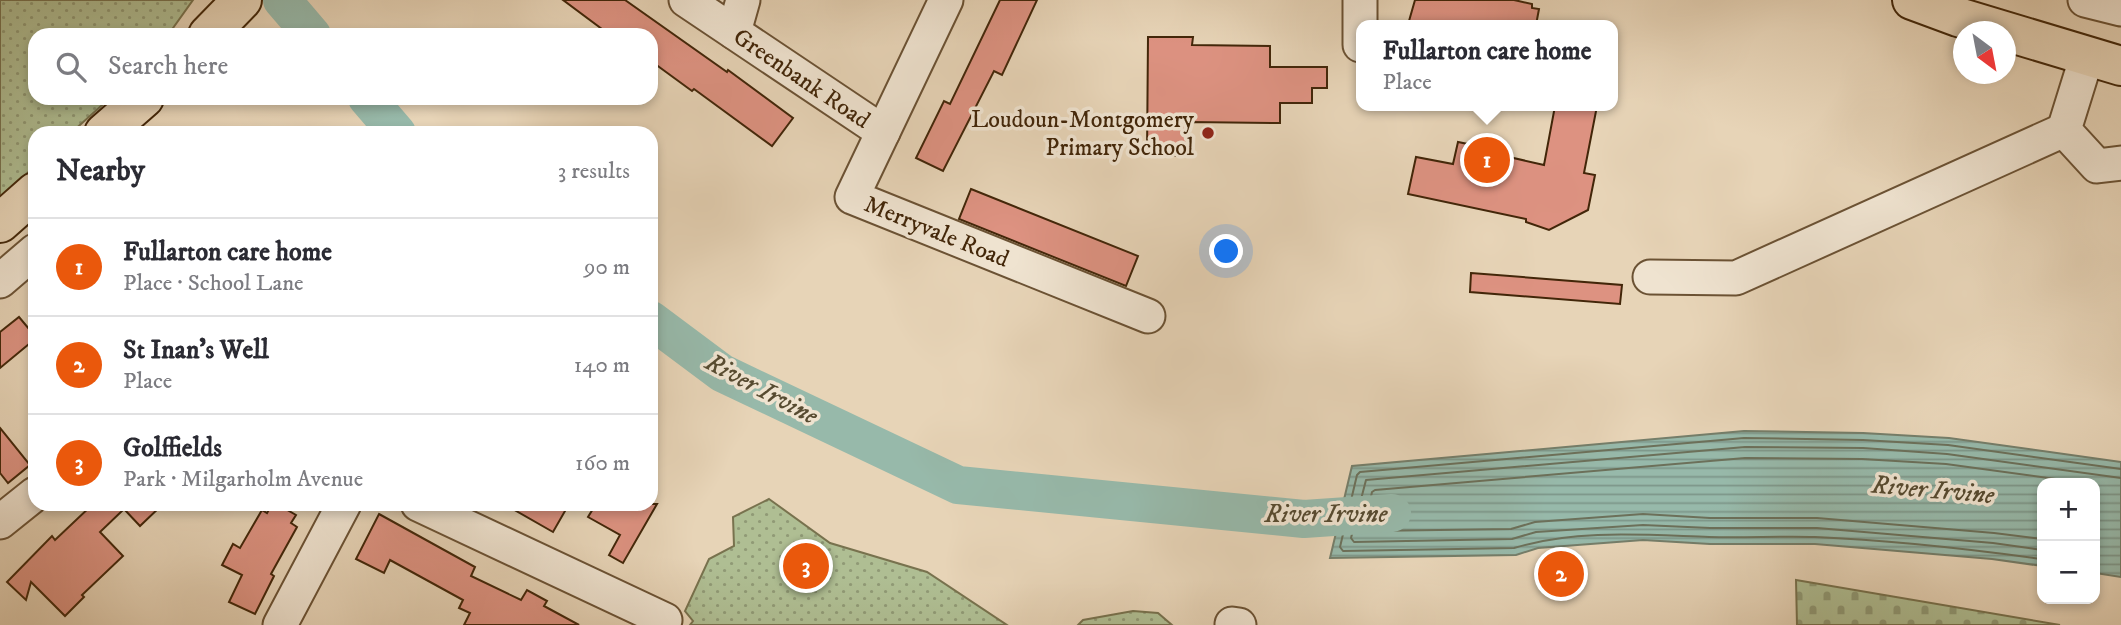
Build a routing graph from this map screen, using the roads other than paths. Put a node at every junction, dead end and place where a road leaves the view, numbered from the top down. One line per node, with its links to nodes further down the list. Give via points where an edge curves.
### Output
1 (242, 0): 10 (main road)
2 (685, 0): 11 (street, Greenbank Road)
3 (743, 0): 11 (street)
4 (946, 0): 16 (street, Merryvale Road)
5 (1360, 0): 9 (street)
6 (1912, 0): 12 (main road)
7 (2085, 0): 8 (street)
8 (2121, 9)
9 (1360, 20)
10 (215, 28)
11 (733, 32): 16 (street, Greenbank Road)
12 (2104, 61): 15 (street)
13 (136, 105): 14 (main road)
14 (112, 126)
15 (2064, 130): 17 (street, via 2096,166); 21 (street, via 1736,278)
16 (883, 132): 23 (street, Merryvale Road, via 852,197)
17 (2121, 163)
18 (28, 198): 19 (main road)
19 (0, 223)
20 (28, 257): 22 (street)
21 (1650, 277)
22 (0, 281)
23 (1148, 316)
24 (28, 500): 27 (street)
25 (340, 511): 29 (street)
26 (433, 511): 28 (street)
27 (0, 522)
28 (664, 622)
29 (280, 625)

